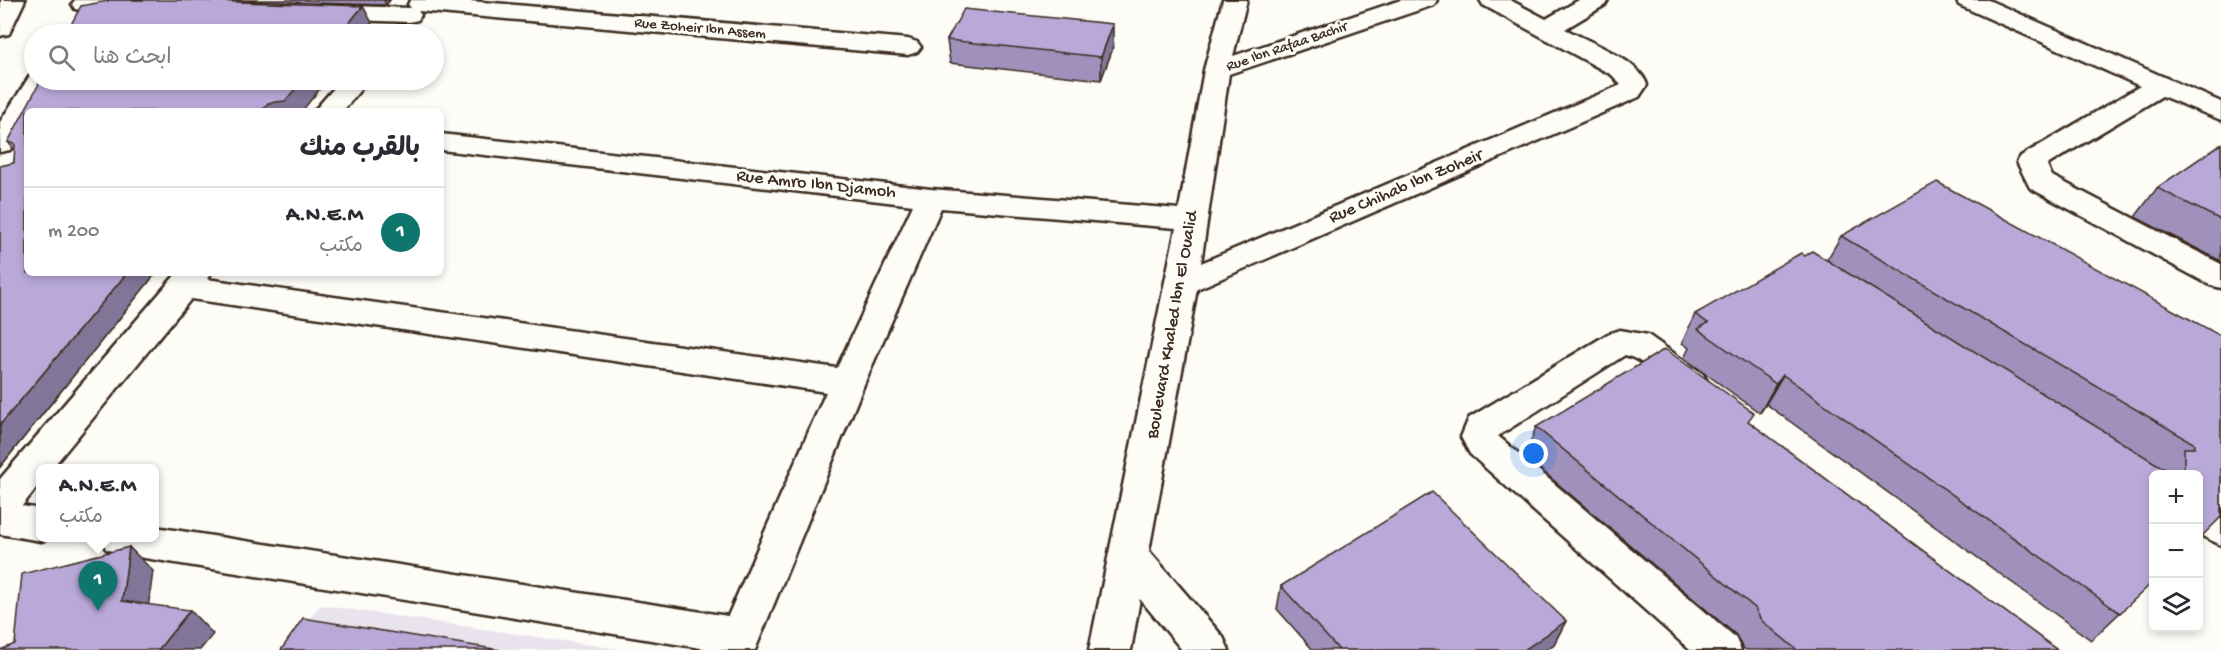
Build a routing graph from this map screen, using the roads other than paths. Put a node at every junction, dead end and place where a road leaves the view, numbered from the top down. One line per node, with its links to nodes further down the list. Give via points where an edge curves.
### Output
1 (13, 0): 13 (main road)
2 (1234, 0): 15 (main road, Boulevard Khaled Ibn El Oualid)
3 (1425, 0): 15 (main road, Rue Ibn Rafaa Bachir)
4 (1492, 0): 12 (main road)
5 (1596, 0): 12 (main road)
6 (1968, 0): 16 (main road)
7 (154, 6): 9 (main road)
8 (418, 7): 10 (main road, Rue Zoheir Ibn Assem); 11 (main road); 14 (main road, Rue Zoheir Ibn Assem)
9 (81, 9)
10 (293, 11)
11 (402, 24)
12 (1548, 28): 27 (main road, Rue Chihab Ibn Zoheir, via 1621,69 1632,78 1634,85 1630,91)
13 (0, 29)
14 (908, 47)
15 (1217, 70): 24 (main road, Boulevard Khaled Ibn El Oualid)
16 (2161, 85): 20 (main road); 25 (main road, via 2031,162 2040,182)
17 (34, 90): 22 (main road)
18 (346, 90): 19 (main road)
19 (331, 108)
20 (2221, 112)
21 (444, 142): 23 (main road, Rue Amro Ibn Djamoh)
22 (0, 144)
23 (931, 198): 24 (main road, Rue Amro Ibn Djamoh); 28 (main road)
24 (1193, 220): 27 (main road, Boulevard Khaled Ibn El Oualid)
25 (2221, 277)
26 (190, 280): 28 (main road); 30 (main road)
27 (1182, 283): 36 (main road, Boulevard Khaled Ibn El Oualid)
28 (848, 382): 37 (main road)
29 (1719, 404): 40 (main road, via 1644,348 1620,342 1482,428 1479,437)
30 (0, 504)
31 (2203, 517): 34 (main road)
32 (0, 518): 33 (main road)
33 (36, 524)
34 (2221, 528)
35 (149, 542): 37 (main road)
36 (1129, 556): 38 (main road, Boulevard Khaled Ibn El Oualid); 39 (main road)
37 (737, 643)
38 (1110, 650)
39 (1208, 650)
40 (1720, 650)

